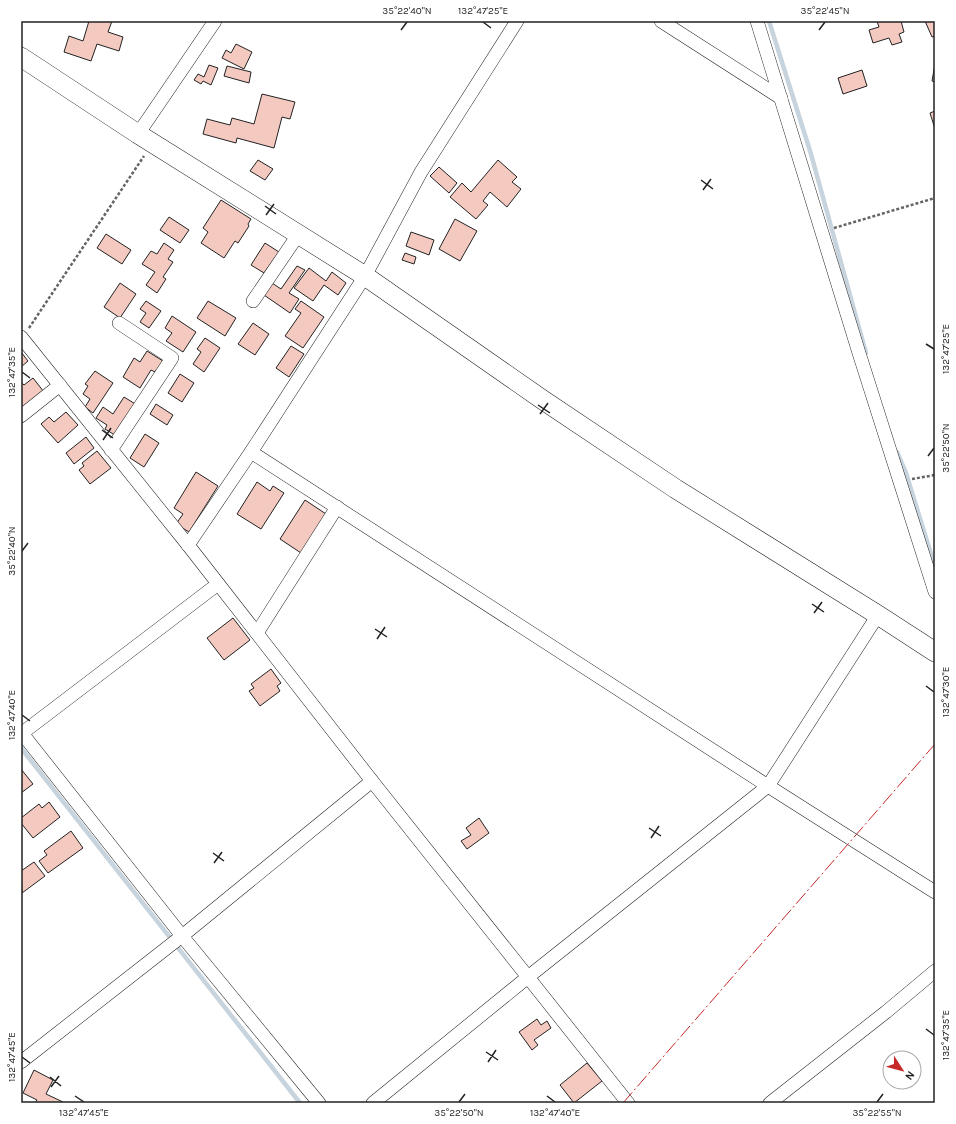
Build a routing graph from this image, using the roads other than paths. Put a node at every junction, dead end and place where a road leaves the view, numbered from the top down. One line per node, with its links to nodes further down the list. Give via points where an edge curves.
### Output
1 (216, 21): 7 (street)
2 (517, 21): 9 (street, via 421,172)
3 (660, 21): 6 (street)
4 (757, 21): 6 (street)
5 (21, 57): 7 (street)
6 (781, 98): 20 (street)
7 (145, 139): 8 (street)
8 (298, 234): 9 (street); 10 (street)
9 (365, 276): 16 (street); 21 (street, via 676,489)
10 (253, 301)
11 (119, 323): 15 (street, via 172,358)
12 (22, 338): 13 (street)
13 (60, 385): 14 (street); 15 (street)
14 (21, 416)
15 (112, 450): 18 (street)
16 (251, 452): 17 (street); 18 (street)
17 (337, 507): 22 (street); 26 (street)
18 (188, 545): 19 (street)
19 (218, 584): 22 (street); 24 (street)
20 (935, 592)
21 (878, 615): 23 (street); 26 (street)
22 (257, 633): 25 (street)
23 (935, 652)
24 (21, 733): 28 (street)
25 (372, 780): 28 (street); 30 (street)
26 (768, 786): 27 (street); 30 (street)
27 (935, 892)
28 (182, 936): 31 (street); 32 (street)
29 (935, 971): 35 (street)
30 (528, 977): 33 (street); 34 (street)
31 (21, 1062)
32 (319, 1103)
33 (373, 1103)
34 (628, 1103)
35 (770, 1103)

